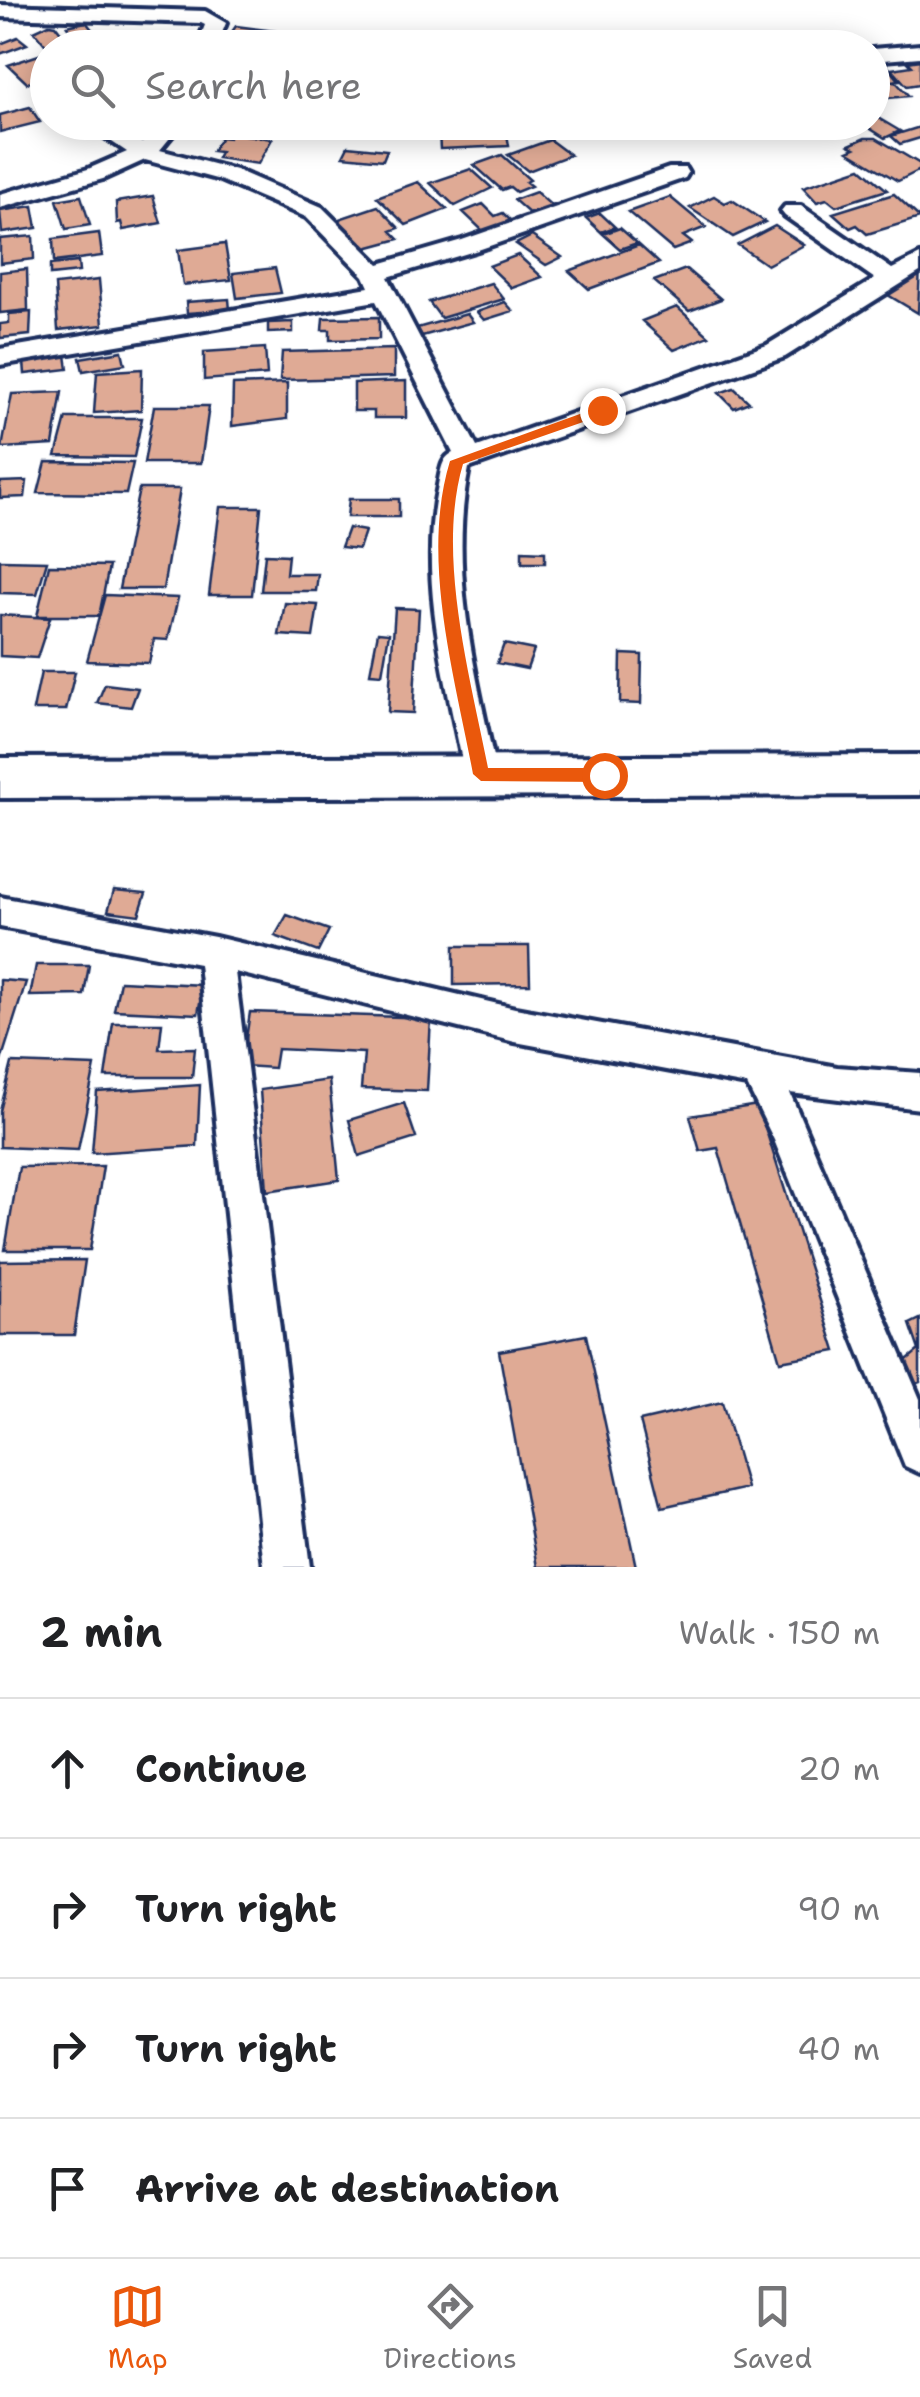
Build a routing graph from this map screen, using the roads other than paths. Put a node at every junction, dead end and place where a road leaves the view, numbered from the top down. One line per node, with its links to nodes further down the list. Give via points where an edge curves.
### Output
1 (41, 6): 2 (street); 3 (street, via 205,17 216,23)
2 (0, 12)
3 (213, 30)
4 (920, 51): 5 (street)
5 (890, 54)
6 (122, 140): 8 (street)
7 (154, 140): 8 (street)
8 (142, 152): 10 (street, via 73,183); 14 (street, via 228,175 314,212)
9 (677, 174): 14 (street)
10 (0, 200)
11 (793, 211): 13 (street)
12 (920, 262): 13 (street)
13 (892, 280): 16 (street, via 776,351)
14 (378, 282): 15 (street, via 100,343); 16 (street)
15 (0, 357)
16 (470, 459): 17 (street, via 457,461 448,492 449,608)
17 (481, 774): 19 (main road); 20 (main road)
18 (920, 775): 20 (main road)
19 (0, 778)
20 (602, 785): 21 (main road); 22 (main road)
21 (0, 796)
22 (920, 796)
23 (0, 912): 24 (street)
24 (215, 952): 25 (street, via 516,1025); 28 (street)
25 (759, 1070): 26 (street); 27 (street)
26 (920, 1092)
27 (920, 1451)
28 (287, 1567)

